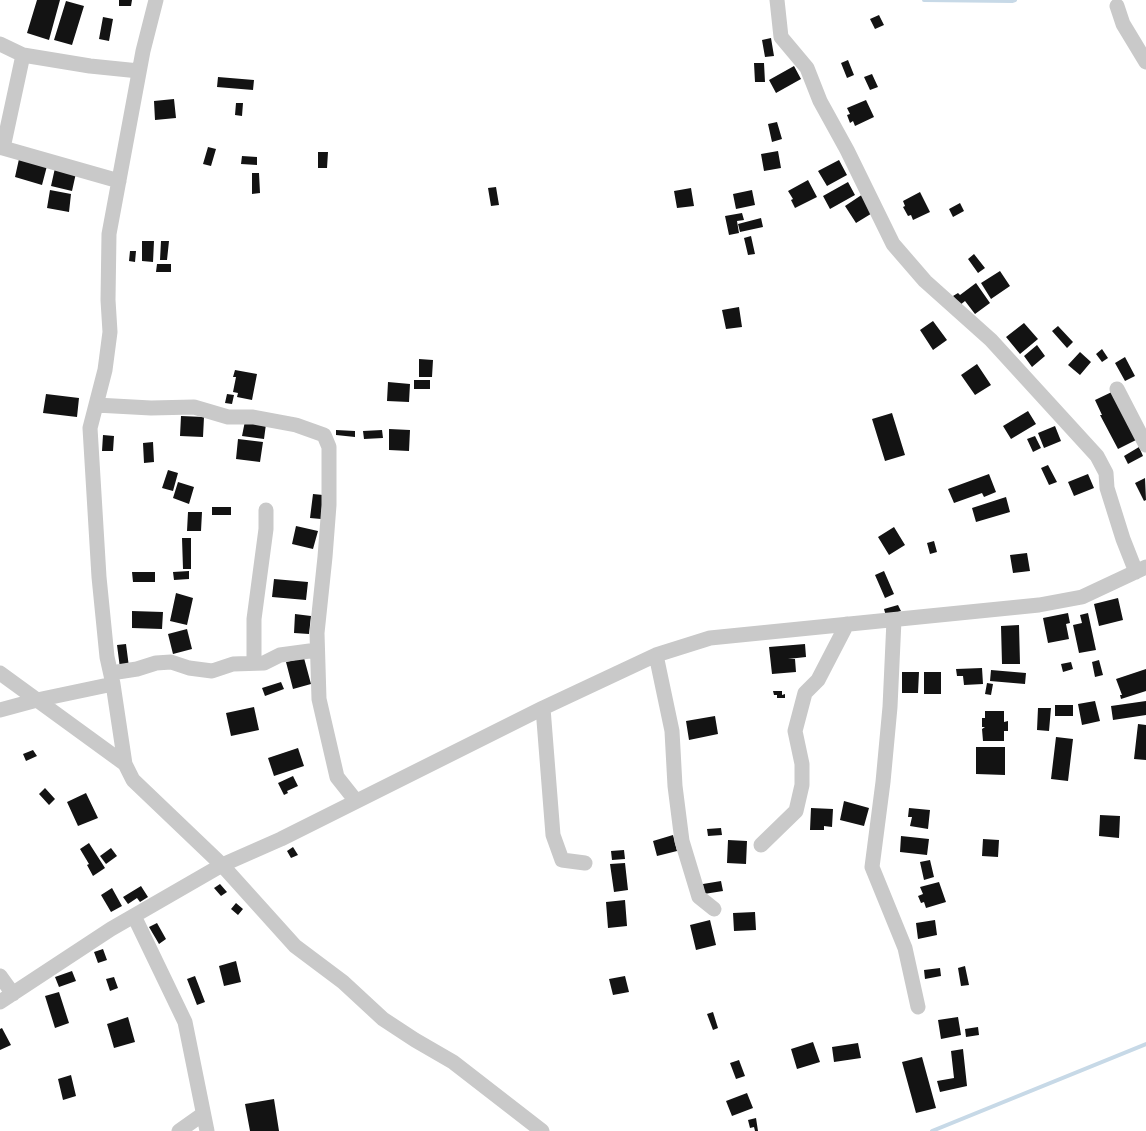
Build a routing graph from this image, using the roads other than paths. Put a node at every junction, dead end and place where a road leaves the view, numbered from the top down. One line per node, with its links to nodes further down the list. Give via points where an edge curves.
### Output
1 (156, 0): 7 (street)
2 (776, 0): 14 (street, via 781,37 807,68 820,101 893,244 924,281 991,340 1097,456 1106,473 1107,488 1123,538)
3 (1117, 6): 6 (street, via 1123,24)
4 (0, 44): 5 (street)
5 (23, 55): 7 (street); 8 (street)
6 (1146, 62)
7 (139, 71): 9 (street)
8 (1, 148): 9 (street)
9 (119, 181): 11 (street, via 109,234 110,332)
10 (1117, 388): 12 (street)
11 (96, 405): 17 (street, via 194,407 228,417 252,417 296,425 324,435 329,447 329,505); 21 (street, via 90,428 99,577)
12 (1146, 445)
13 (266, 510): 19 (street, via 254,619)
14 (1141, 569): 15 (street, via 1082,597 1039,605)
15 (894, 620): 16 (street); 34 (street, via 890,707 872,867 905,948)
16 (847, 624): 18 (street, via 710,638); 27 (street, via 818,680 805,693 795,731 802,764 802,785 796,811)
17 (317, 650): 19 (street, via 280,655 264,663); 26 (street, via 319,699 337,777)
18 (656, 655): 23 (street); 30 (street, via 672,732 682,841 699,897)
19 (254, 663): 21 (street, via 212,670 163,662)
20 (0, 673): 22 (street)
21 (112, 678): 22 (street); 25 (street)
22 (37, 700): 24 (street); 25 (street)
23 (543, 708): 26 (street); 28 (street, via 553,835 562,860)
24 (0, 710)
25 (126, 764): 29 (street, via 137,785)
26 (356, 801): 29 (street)
27 (762, 845)
28 (585, 863)
29 (222, 865): 31 (street); 38 (street, via 295,946 343,982 383,1019 453,1062)
30 (714, 910)
31 (134, 916): 33 (street); 35 (street, via 185,1022)
32 (0, 976): 33 (street)
33 (6, 998)
34 (918, 1007)
35 (203, 1114): 36 (street); 37 (street)
36 (179, 1131)
37 (207, 1131)
38 (542, 1131)

